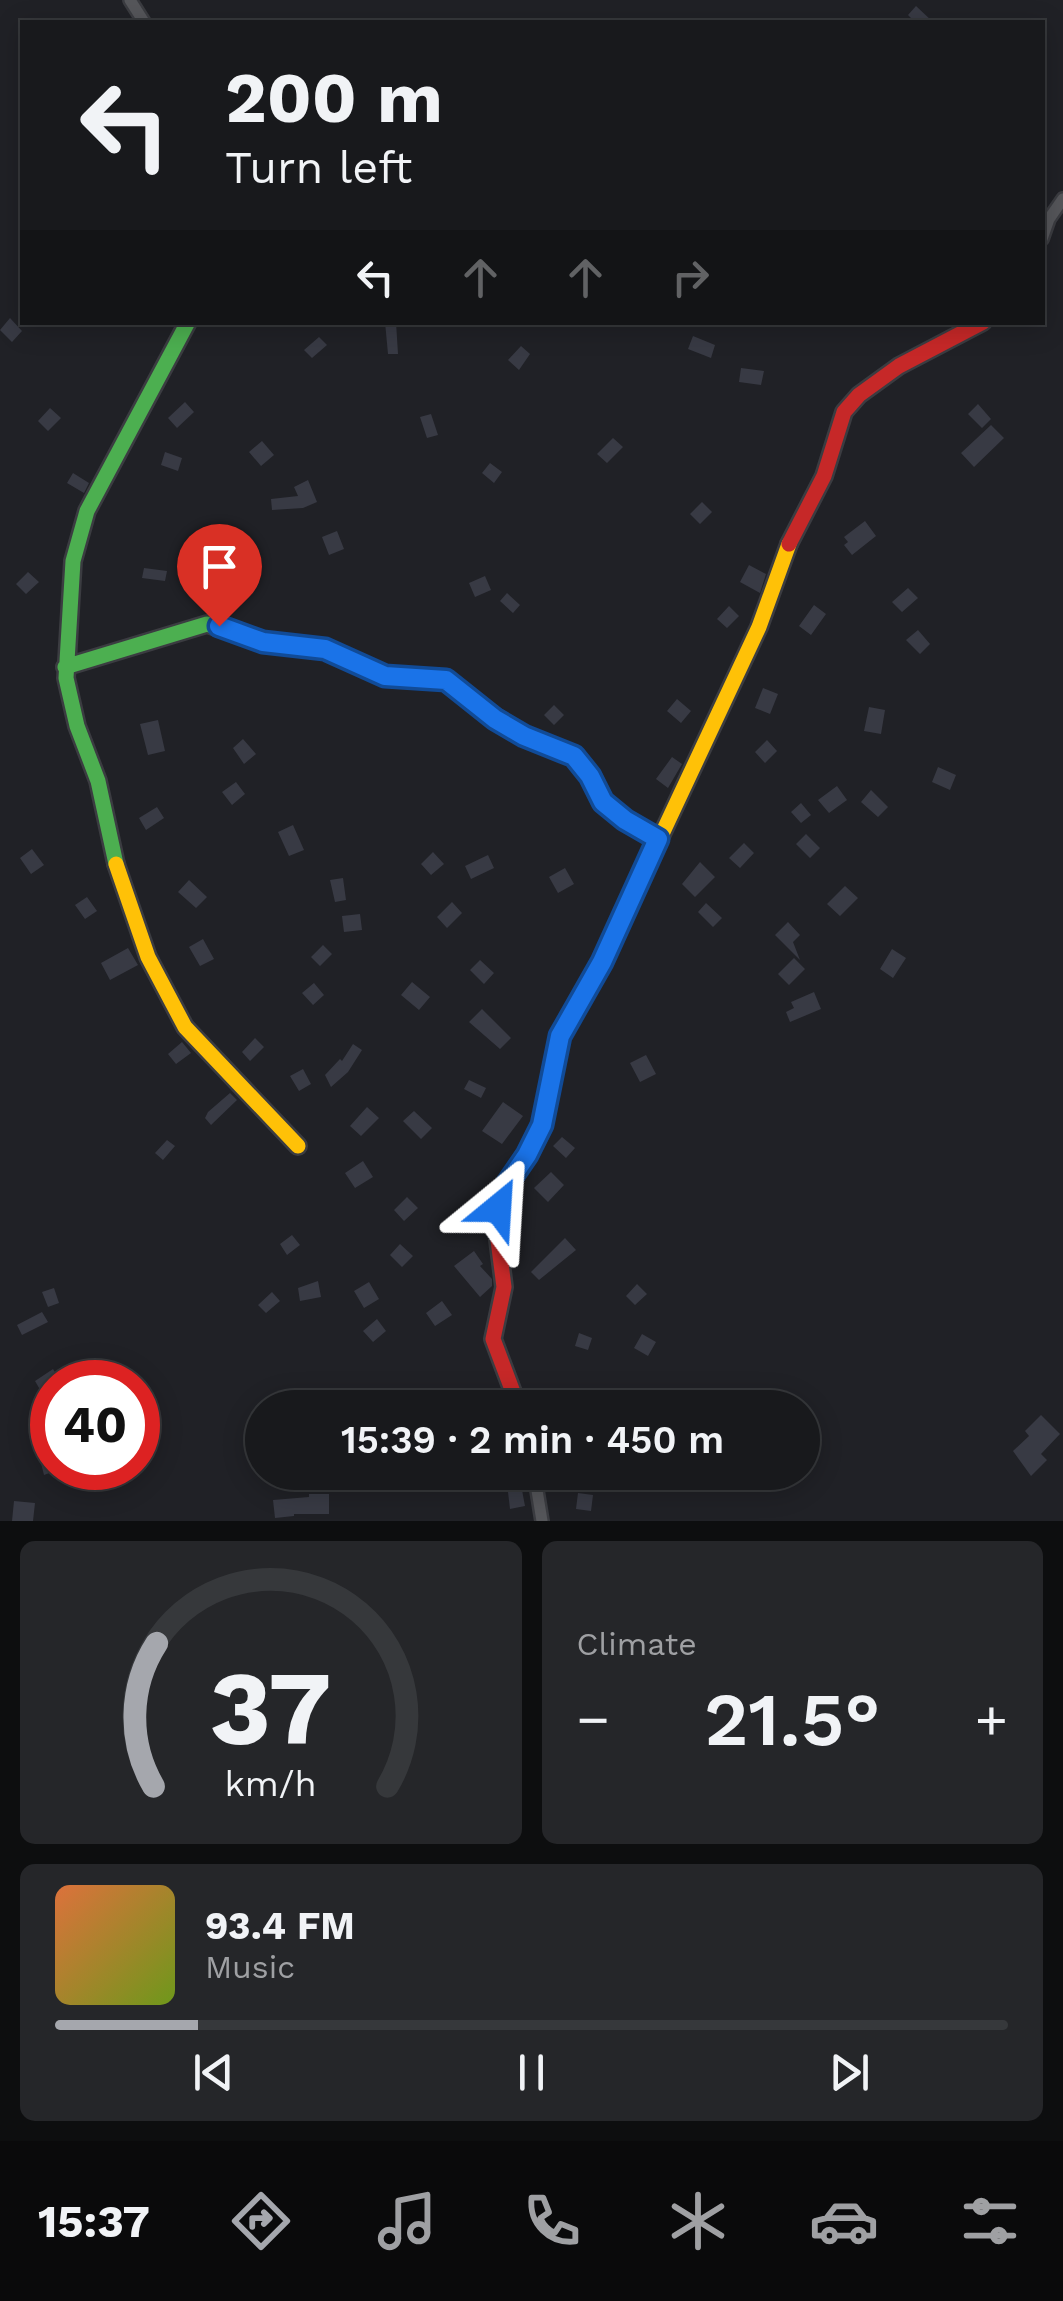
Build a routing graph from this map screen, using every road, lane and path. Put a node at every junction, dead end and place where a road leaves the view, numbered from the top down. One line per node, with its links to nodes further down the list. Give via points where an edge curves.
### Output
1 (1063, 200): 2 (street)
2 (1045, 232)
3 (186, 325): 5 (street, via 87,511 73,561)
4 (977, 325): 6 (street, via 900,366 844,412 759,627)
5 (65, 667): 6 (street, via 207,624 263,642 325,649 385,676 439,678 524,736 574,756 603,802); 7 (street, via 114,857 148,957 194,1038)
6 (658, 839): 8 (street, via 560,1036 538,1136 501,1193 504,1287 493,1339)
7 (298, 1146)
8 (513, 1390)
9 (537, 1490): 10 (street)
10 (542, 1521)

